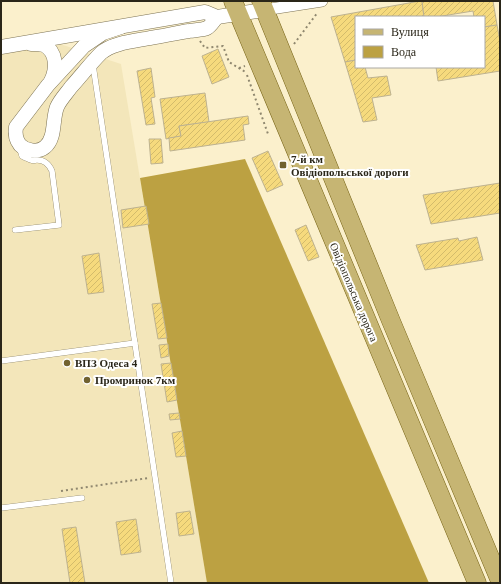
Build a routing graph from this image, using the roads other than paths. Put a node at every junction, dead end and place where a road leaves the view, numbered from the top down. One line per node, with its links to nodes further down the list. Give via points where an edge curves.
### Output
1 (322, 1): 2 (street)
2 (262, 6): 3 (street); 16 (main road, Овідіопольська дорога)
3 (235, 8): 4 (street); 18 (main road, Овідіопольська дорога)
4 (217, 17): 5 (street, via 205,12); 8 (street, via 207,28 111,47)
5 (121, 27): 6 (street); 9 (street, via 103,33 84,46)
6 (21, 44): 7 (street); 9 (street, via 43,44 53,54 55,74)
7 (1, 47)
8 (92, 63): 10 (street, via 62,98 46,146 40,150 28,150 20,144); 12 (lane)
9 (48, 85): 10 (street, via 18,125)
10 (16, 135): 11 (lane, via 22,156 32,161 44,161 52,171 60,225)
11 (15, 230)
12 (135, 343): 13 (lane); 17 (lane)
13 (1, 361)
14 (82, 498): 15 (lane)
15 (1, 508)
16 (500, 580)
17 (171, 583)
18 (477, 583)

